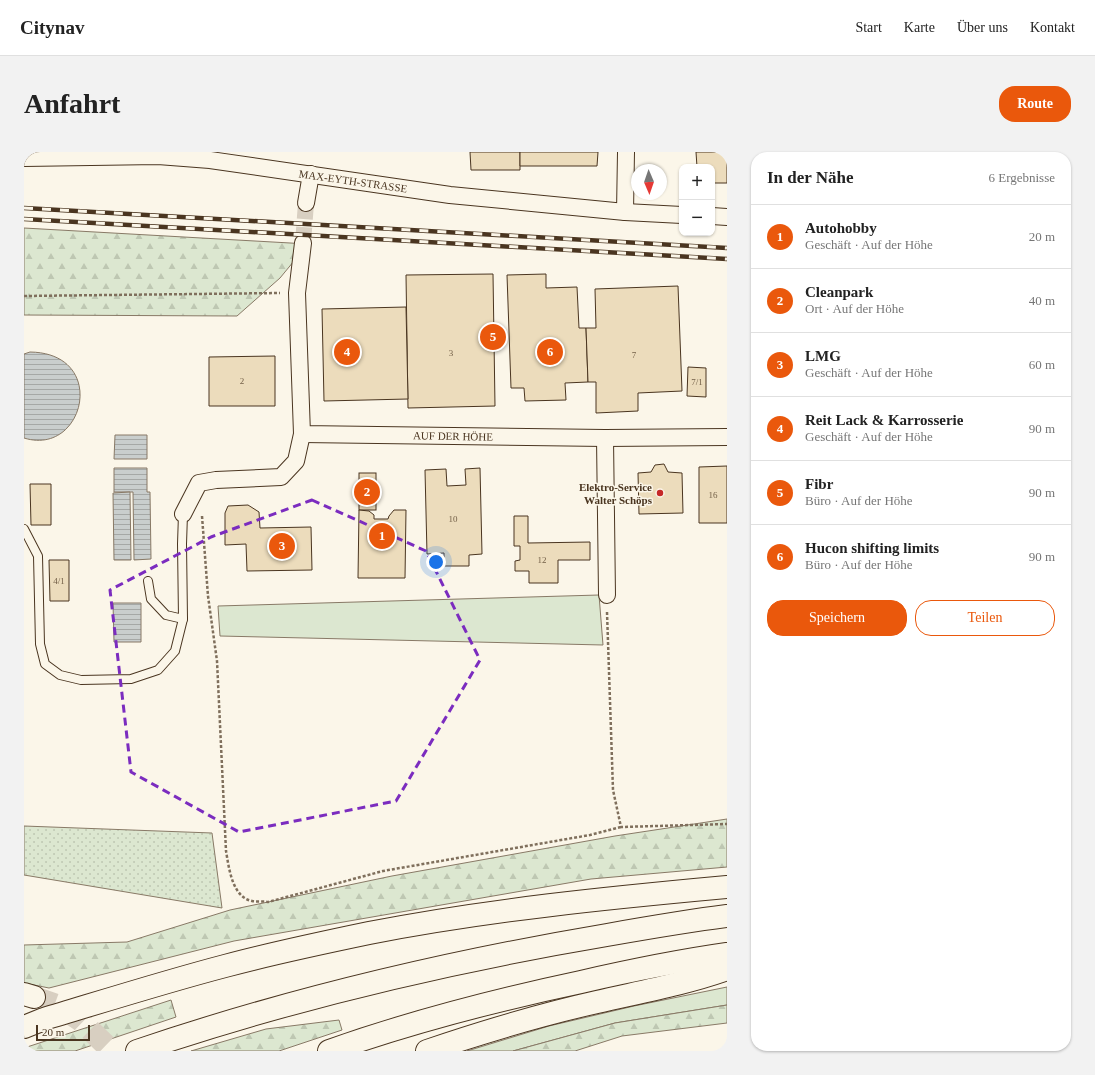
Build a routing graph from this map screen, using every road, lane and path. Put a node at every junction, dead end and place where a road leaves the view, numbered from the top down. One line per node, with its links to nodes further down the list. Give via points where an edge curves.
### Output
1 (626, 152): 5 (street)
2 (24, 158): 3 (street, MAX-EYTH-STRASSE, via 158,156 210,160)
3 (311, 174): 4 (street); 5 (street, MAX-EYTH-STRASSE, via 450,195)
4 (306, 203)
5 (625, 212): 6 (street, MAX-EYTH-STRASSE)
6 (679, 215)
7 (715, 216): 8 (street)
8 (727, 217)
9 (303, 243): 10 (street)
10 (297, 293): 11 (path); 12 (street)
11 (24, 296)
12 (302, 434): 14 (street, AUF DER HÖHE); 16 (street, via 296,461 281,477 199,483)
13 (727, 437): 14 (street, AUF DER HÖHE)
14 (605, 438): 19 (street)
15 (201, 513): 22 (path, via 217,661 226,851 232,882 238,892 251,901 268,902 383,871)
16 (183, 514): 20 (lane)
17 (24, 529): 20 (lane, via 38,556 40,644 45,664 60,675 81,680 131,679 158,670 175,651)
18 (148, 581): 20 (lane, via 151,599 166,615)
19 (607, 595): 22 (path, via 613,790)
20 (183, 619)
21 (727, 824): 22 (path)
22 (621, 828)
23 (727, 888): 27 (highway, via 535,907 371,933 228,965)
24 (727, 916): 28 (highway, via 538,946 399,976 262,1012)
25 (727, 954): 29 (highway, via 526,994 432,1019)
26 (727, 970): 30 (highway, via 514,1023)
27 (24, 1027)
28 (137, 1051)
29 (329, 1051)
30 (427, 1051)

